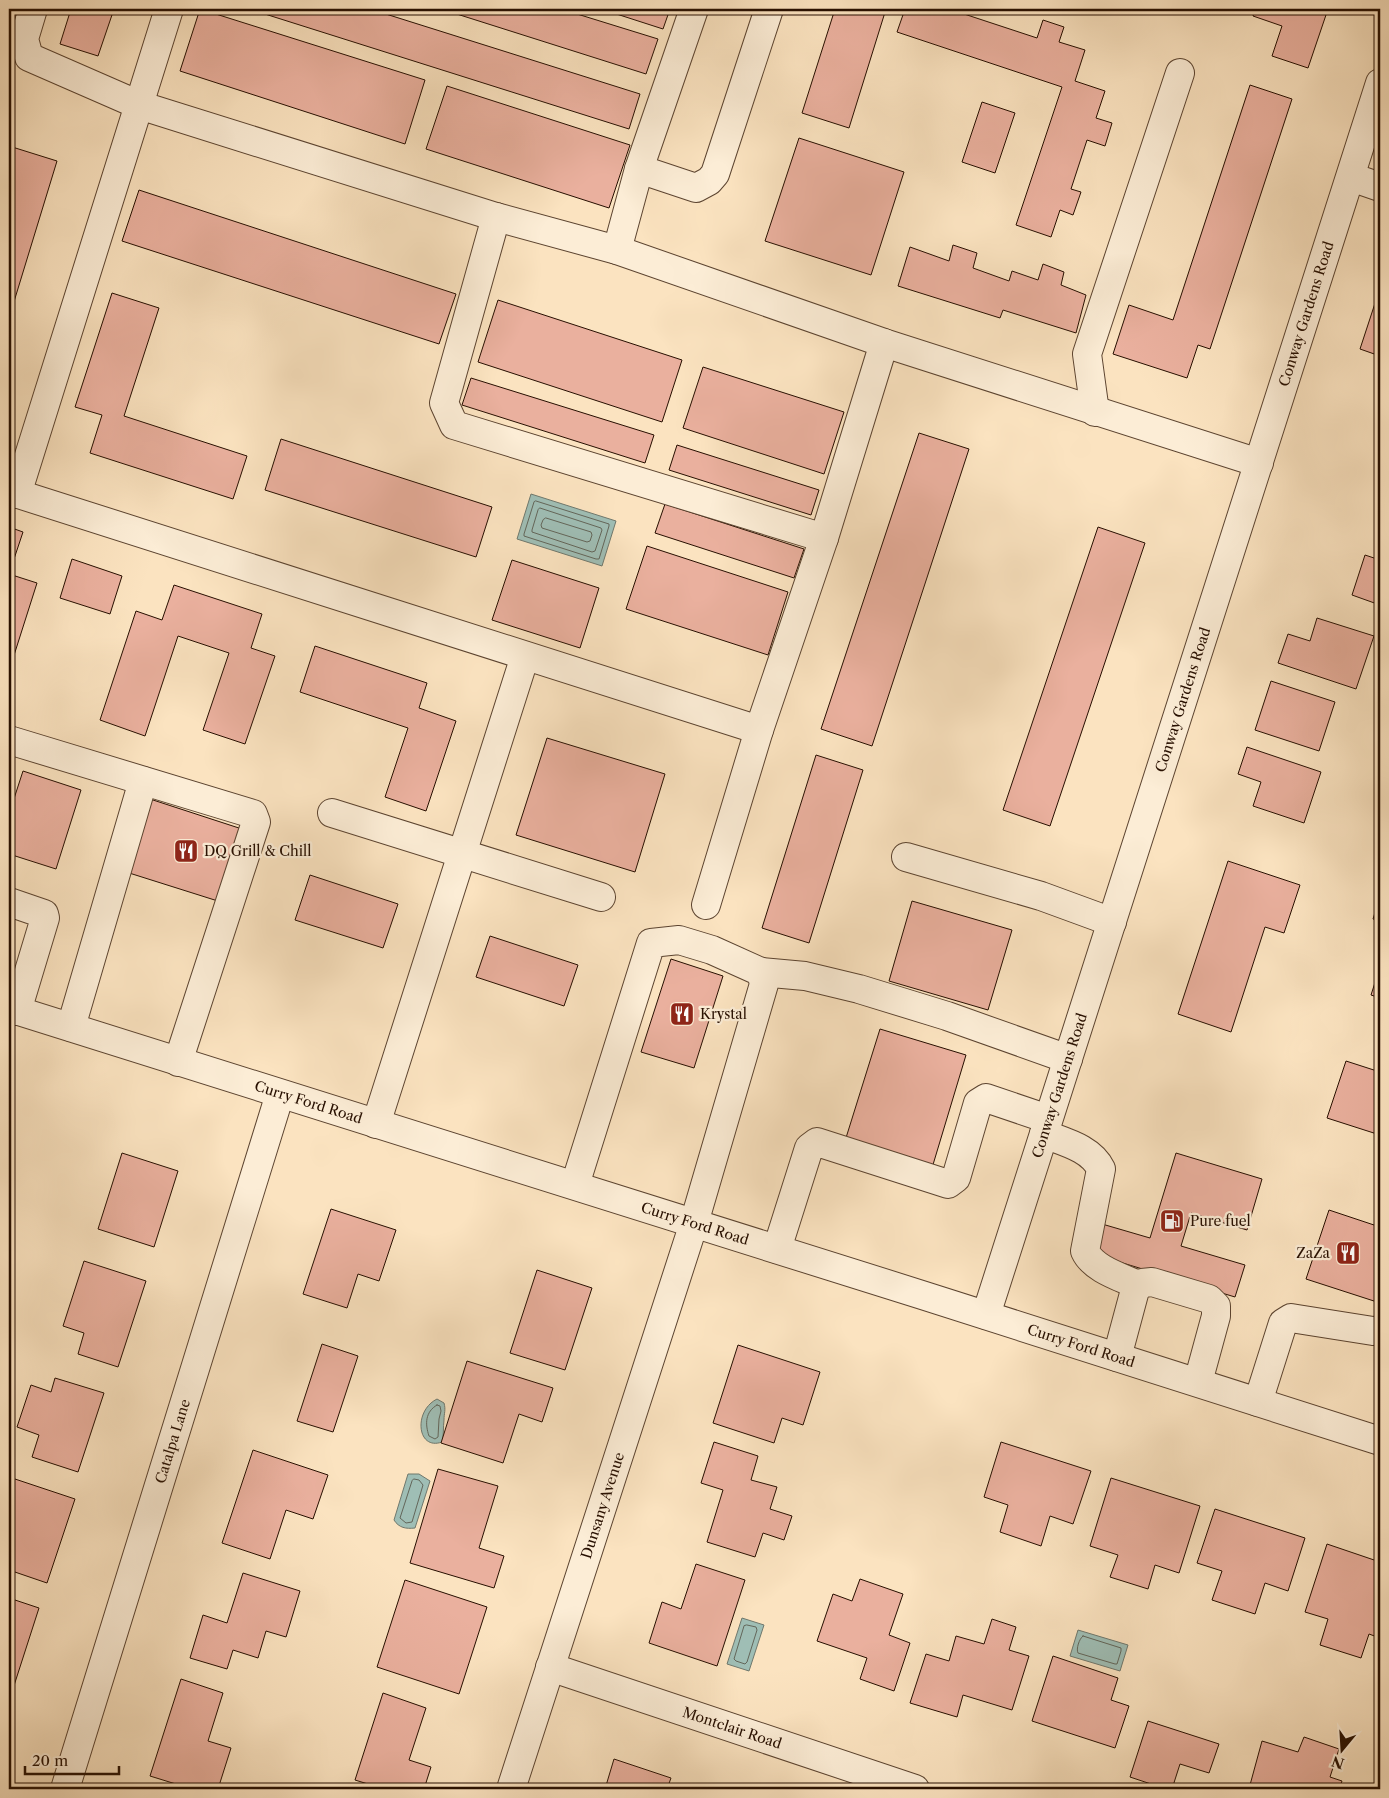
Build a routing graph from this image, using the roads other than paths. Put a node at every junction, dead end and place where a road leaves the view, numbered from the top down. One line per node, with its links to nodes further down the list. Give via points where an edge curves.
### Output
1 (33, 9): 7 (street, via 24,39 28,57)
2 (169, 9): 7 (street)
3 (694, 9): 8 (street)
4 (770, 9): 8 (street, via 715,174 696,188)
5 (1180, 73): 14 (street, via 1087,354)
6 (1380, 83): 9 (street, Conway Gardens Road)
7 (139, 105): 11 (street); 16 (street)
8 (639, 169): 12 (street)
9 (1351, 178): 10 (street); 15 (street, Conway Gardens Road)
10 (1380, 187)
11 (496, 217): 12 (street); 17 (street, via 444,403 454,425)
12 (617, 250): 13 (street)
13 (884, 343): 14 (street); 17 (street)
14 (1095, 412): 15 (street)
15 (1259, 463): 28 (street, Conway Gardens Road)
16 (13, 492): 18 (street)
17 (824, 538): 19 (street)
18 (525, 656): 19 (street); 23 (street)
19 (759, 730): 27 (street)
20 (9, 740): 21 (street)
21 (143, 781): 31 (street); 33 (street, via 253,814 256,818)
22 (332, 813): 23 (street)
23 (462, 854): 25 (street); 35 (street)
24 (906, 857): 28 (street, via 1041,896)
25 (601, 897)
26 (9, 902): 30 (street, via 44,914 45,918)
27 (706, 905)
28 (1112, 922): 32 (street, Conway Gardens Road)
29 (761, 972): 32 (street, via 805,976 859,989); 37 (street, via 712,950 678,940 651,943); 38 (street, Dunsany Avenue, via 764,984)
30 (13, 1010): 31 (street, Curry Ford Road)
31 (72, 1028): 33 (street, Curry Ford Road)
32 (1068, 1059): 36 (street, Conway Gardens Road)
33 (178, 1062): 34 (street, Curry Ford Road)
34 (280, 1094): 35 (street, Curry Ford Road); 48 (street, Catalpa Lane)
35 (376, 1124): 37 (street, Curry Ford Road)
36 (1046, 1126): 39 (street, via 986,1098 978,1103 956,1178 948,1184 817,1142 809,1148); 40 (street, via 1084,1150 1101,1169 1085,1251 1088,1258); 41 (street, Conway Gardens Road)
37 (575, 1186): 38 (street, Curry Ford Road)
38 (694, 1223): 39 (street, Curry Ford Road); 47 (street, Dunsany Avenue)
39 (777, 1249): 41 (street, Curry Ford Road)
40 (1138, 1285): 43 (street); 44 (street, via 1152,1282 1209,1299 1216,1306)
41 (986, 1315): 43 (street, Curry Ford Road)
42 (1380, 1330): 45 (street, via 1291,1318 1283,1323)
43 (1117, 1358): 44 (street, Curry Ford Road)
44 (1198, 1382): 45 (street, Curry Ford Road)
45 (1258, 1402): 46 (street, Curry Ford Road)
46 (1380, 1441)
47 (550, 1667): 49 (street, Dunsany Avenue); 50 (street, Montclair Road)
48 (65, 1789)
49 (511, 1789)
50 (914, 1789)

